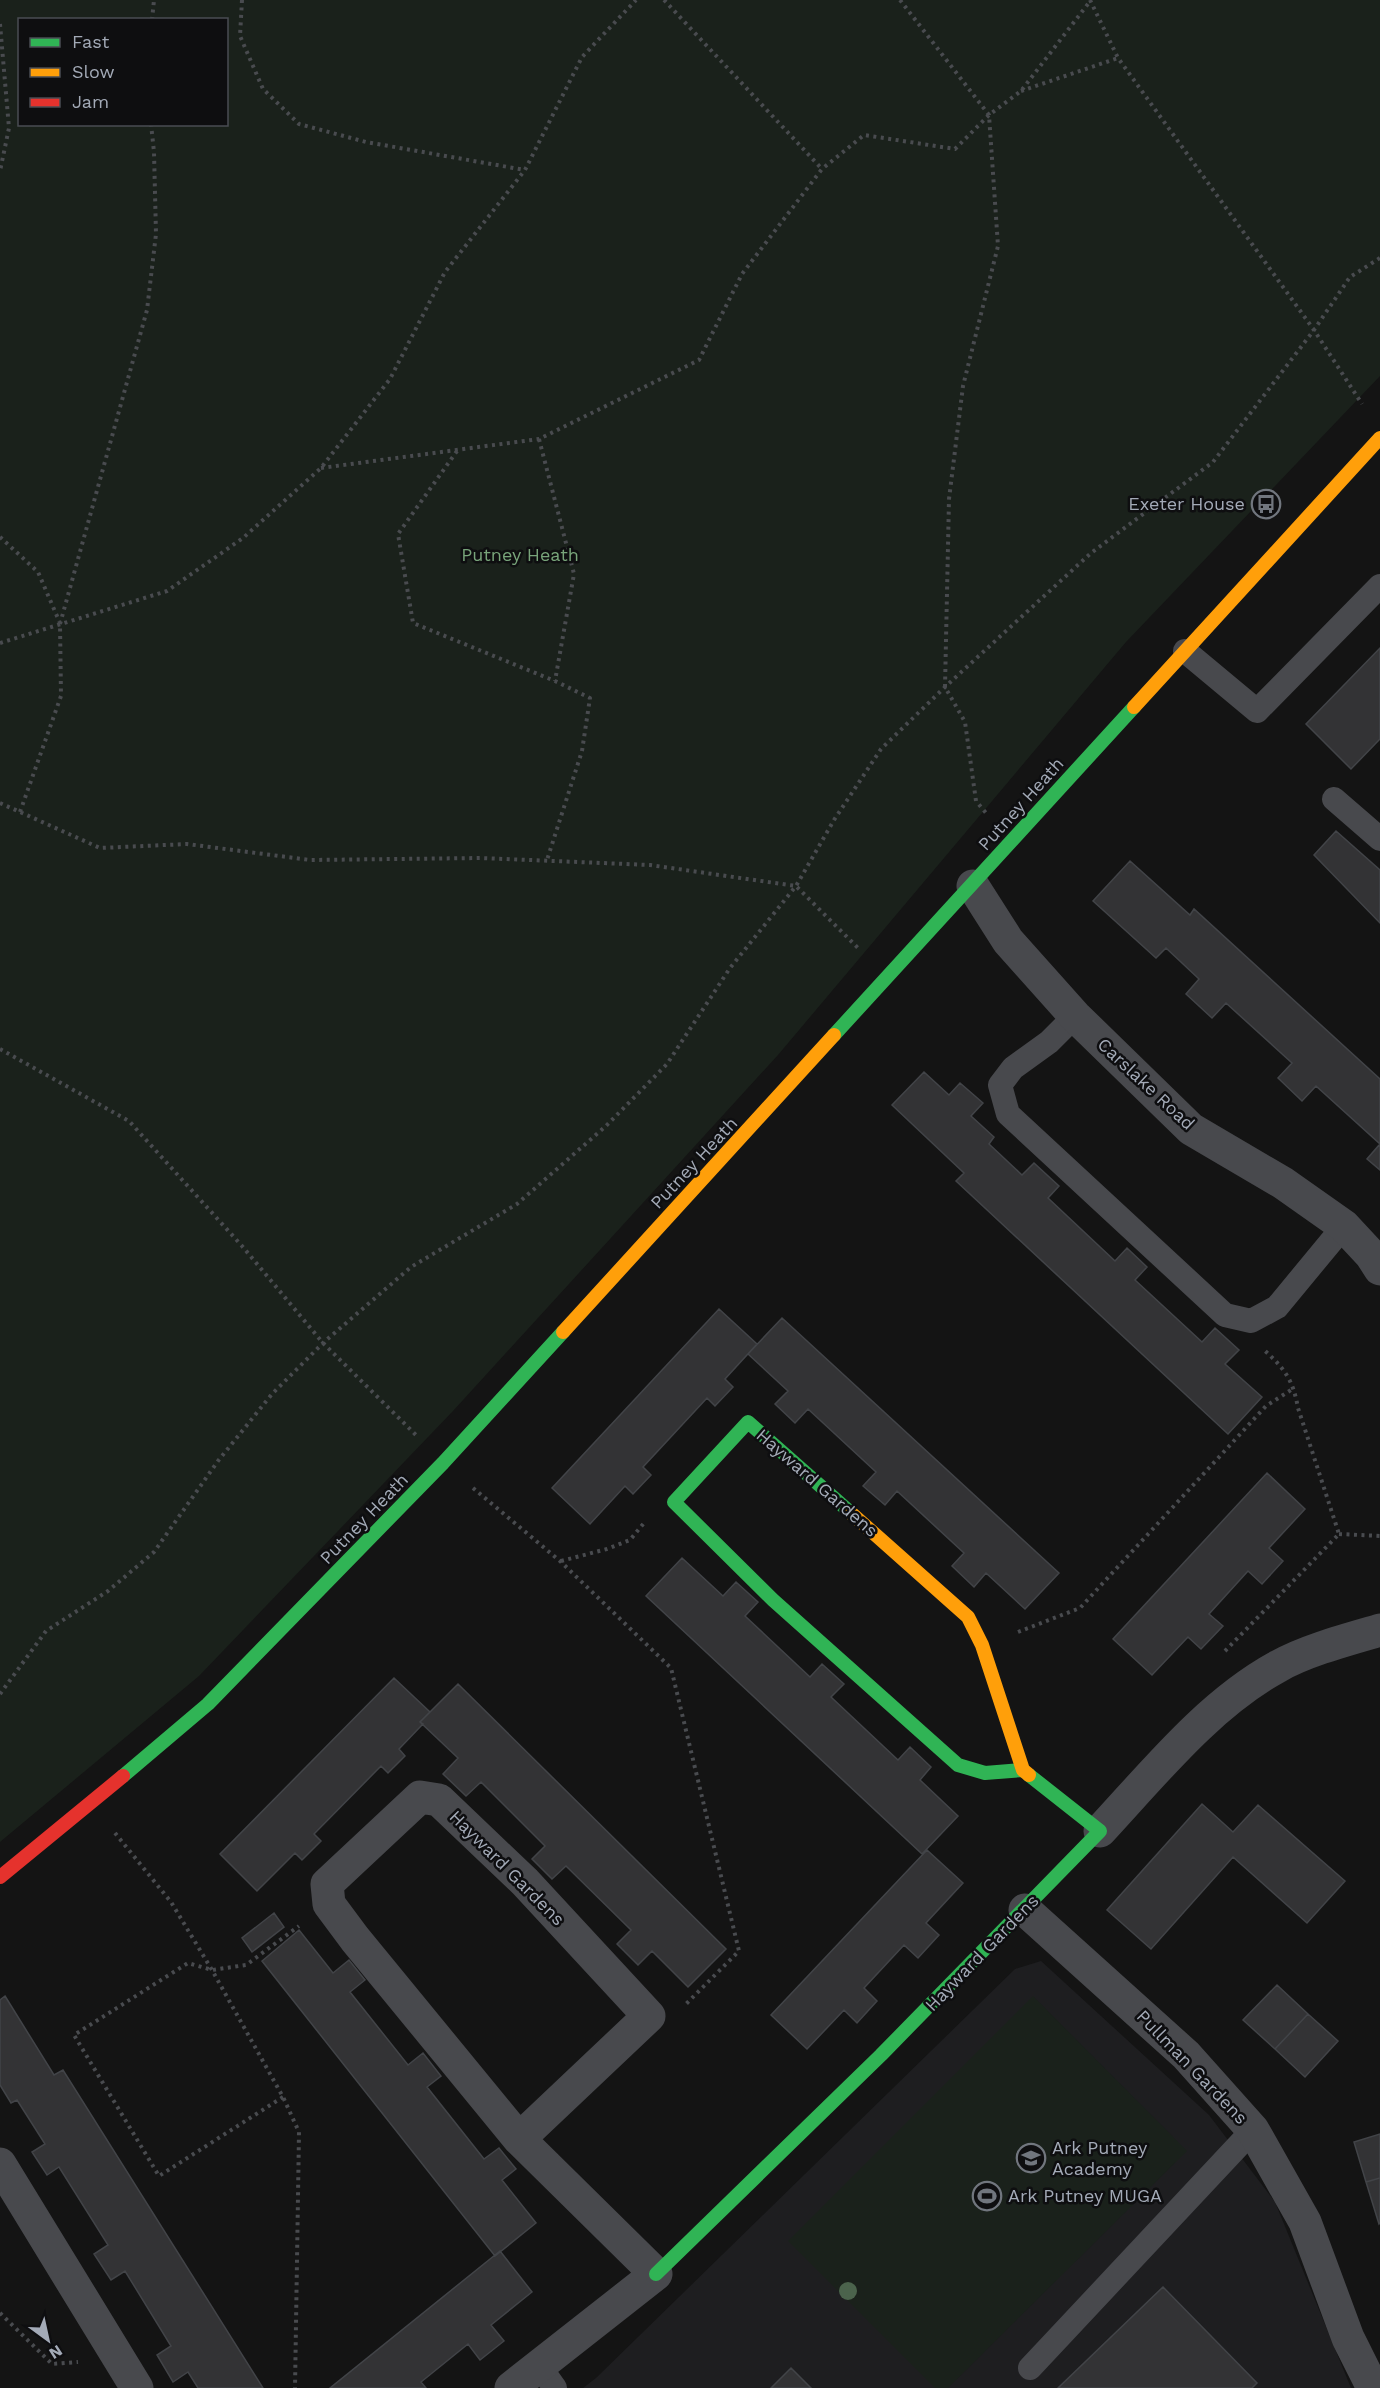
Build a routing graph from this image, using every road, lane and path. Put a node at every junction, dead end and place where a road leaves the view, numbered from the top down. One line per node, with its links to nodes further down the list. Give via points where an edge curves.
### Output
1 (154, 0): 7 (path)
2 (242, 0): 14 (path, via 240,36 263,89 299,124 366,142)
3 (636, 0): 14 (path, via 582,57)
4 (664, 0): 13 (path)
5 (900, 0): 11 (path)
6 (1091, 0): 9 (path); 10 (path)
7 (152, 18)
8 (0, 24): 15 (path, via 9,128)
9 (1118, 58): 10 (path); 17 (path)
10 (1021, 91): 11 (path)
11 (989, 115): 13 (path, via 955,149 864,135); 29 (path, via 998,246 963,386 949,499)
12 (152, 126): 25 (path, via 156,234 147,310)
13 (822, 169): 20 (path, via 742,274 699,360)
14 (525, 170): 22 (path, via 445,272 390,379)
15 (0, 171)
16 (1380, 258): 17 (path, via 1350,277)
17 (1314, 330): 18 (path); 29 (path, via 1213,462 1091,553)
18 (1362, 405)
19 (1380, 438): 27 (street, Putney Heath)
20 (540, 439): 21 (path); 28 (path, via 574,574)
21 (457, 450): 22 (path); 28 (path, via 398,534 413,623)
22 (321, 468): 25 (path, via 243,538 166,591)
23 (0, 537): 25 (path, via 38,572)
24 (1380, 586): 27 (lane, via 1257,711)
25 (60, 624): 26 (path); 32 (path, via 61,696)
26 (0, 643)
27 (1185, 651): 34 (street, Putney Heath)
28 (555, 681): 35 (path, via 590,698 582,751)
29 (945, 687): 34 (path, via 965,722 976,801); 36 (path, via 880,749)
30 (1334, 799): 33 (lane)
31 (0, 803): 32 (path)
32 (20, 812): 35 (path, via 100,848 187,844 310,860)
33 (1380, 840)
34 (1010, 841): 37 (street, Putney Heath)
35 (546, 861): 36 (path, via 650,865)
36 (795, 886): 38 (path); 44 (path, via 730,968 667,1064 606,1126 517,1204 411,1267)
37 (973, 886): 38 (street, Putney Heath); 39 (street, Carslake Road, via 1008,941)
38 (888, 978): 46 (street, Putney Heath)
39 (1074, 1016): 41 (street, Carslake Road, via 1191,1129 1283,1183); 43 (lane, via 1049,1042 1013,1068 1000,1085 1008,1114 1225,1315)
40 (0, 1049): 44 (path, via 129,1120)
41 (1344, 1226): 42 (street, Carslake Road); 43 (lane, via 1277,1307)
42 (1380, 1269)
43 (1251, 1321): 45 (path, via 1257,1344 1283,1367)
44 (323, 1343): 46 (path); 54 (path, via 272,1394 218,1461 154,1552 108,1591 46,1631)
45 (1294, 1388): 48 (path); 52 (path, via 1266,1406 1080,1608)
46 (443, 1463): 50 (path); 56 (street, Putney Heath, via 208,1704)
47 (674, 1502): 50 (path, via 663,1502 630,1540); 52 (street, Hayward Gardens, via 748,1422 968,1617); 55 (street, via 773,1600 958,1765 985,1773)
48 (1339, 1534): 49 (path); 53 (path, via 1217,1659)
49 (1380, 1536)
50 (560, 1561): 62 (path, via 671,1668 739,1951)
51 (1380, 1630): 53 (street, Hayward Gardens, via 1277,1666)
52 (982, 1645): 55 (street, Hayward Gardens)
53 (1241, 1691): 57 (street, Hayward Gardens, via 1217,1708)
54 (0, 1694)
55 (1023, 1770): 57 (street)
56 (92, 1803): 58 (street, Putney Heath); 61 (path, via 171,1902)
57 (1100, 1831): 60 (street, Hayward Gardens)
58 (0, 1877)
59 (329, 1904): 61 (path, via 246,1965); 65 (street); 65 (street, Hayward Gardens, via 327,1884 420,1797 439,1800 525,1882 649,2016)
60 (1025, 1910): 64 (street, Pullman Gardens, via 1186,2055); 67 (street, Hayward Gardens, via 853,2085)
61 (212, 1970): 63 (path); 63 (path, via 188,1963 74,2035 159,2176)
62 (682, 2008)
63 (283, 2097): 73 (path, via 299,2132)
64 (1253, 2130): 70 (lane); 75 (street, Pullman Gardens, via 1305,2222 1348,2338)
65 (519, 2139): 67 (street)
66 (0, 2164): 69 (street)
67 (656, 2274): 71 (street, Hayward Gardens)
68 (0, 2313): 69 (path, via 52,2364)
69 (117, 2356): 72 (street)
70 (1030, 2368)
71 (548, 2377): 74 (street, Hayward Gardens)
72 (137, 2388)
73 (295, 2388)
74 (511, 2388)
75 (1373, 2388)

